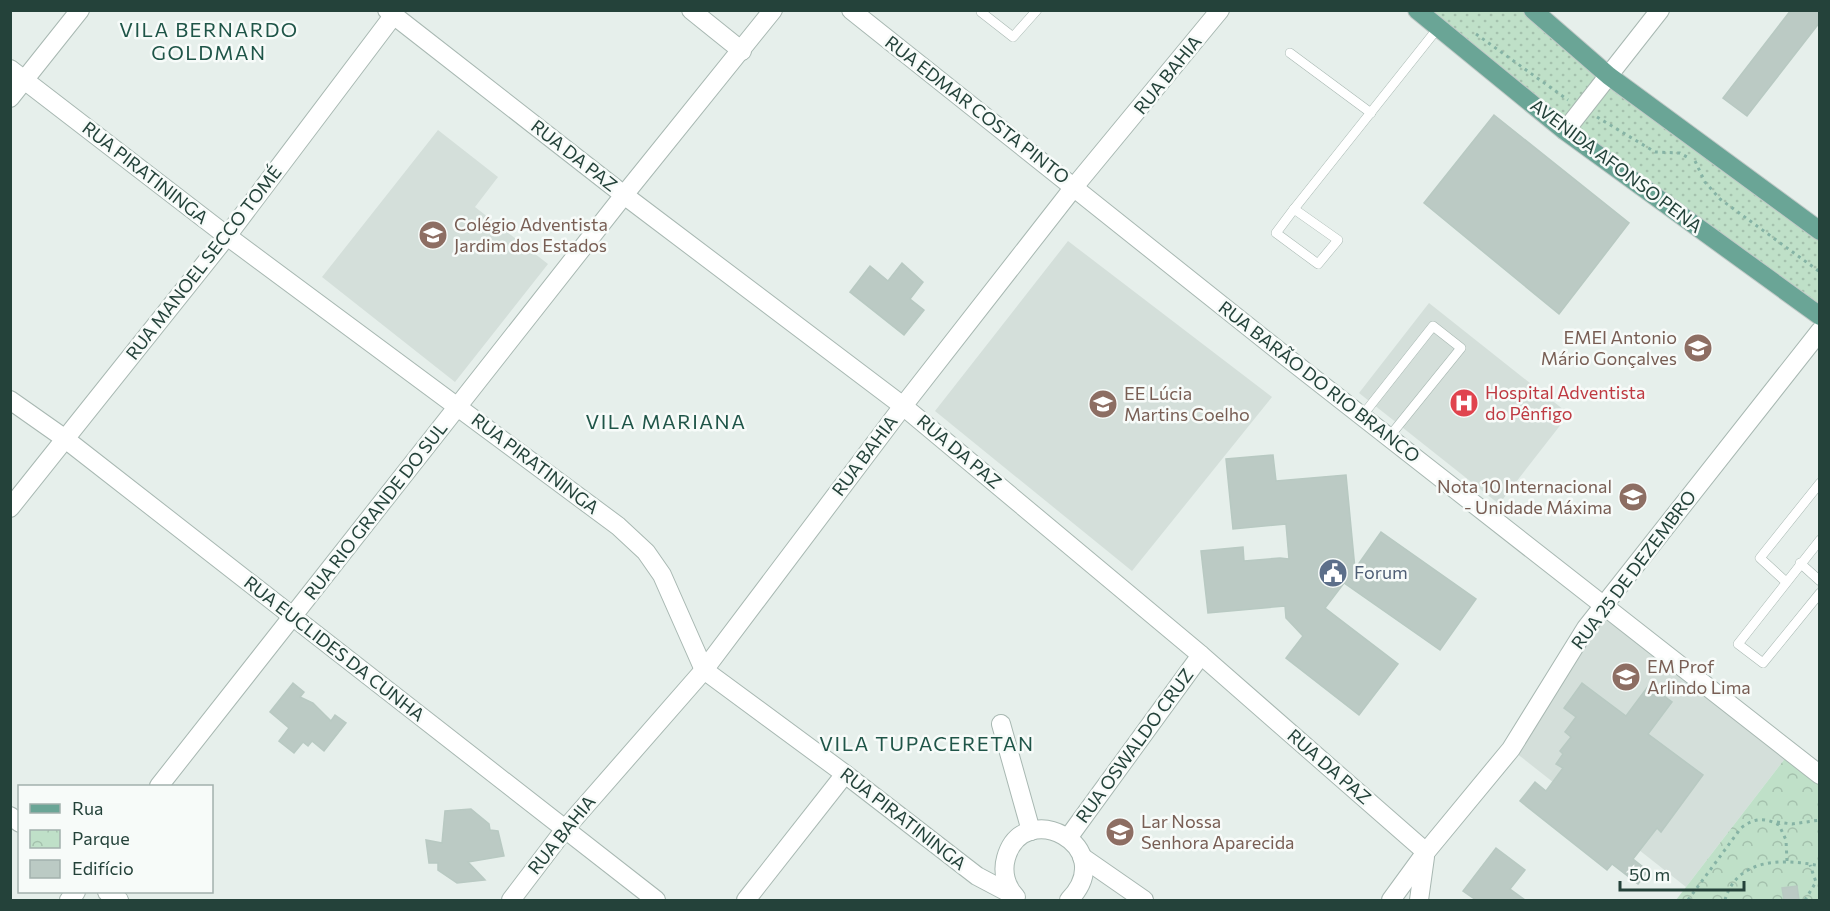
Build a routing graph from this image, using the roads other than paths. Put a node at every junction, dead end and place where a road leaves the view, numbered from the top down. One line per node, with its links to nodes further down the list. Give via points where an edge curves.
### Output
1 (80, 10): 17 (street)
2 (691, 10): 13 (street)
3 (773, 10): 13 (street, RUA RIO GRANDE DO SUL)
4 (851, 10): 21 (street, RUA EDMAR COSTA PINTO)
5 (1037, 10): 10 (lane, via 1013,37)
6 (1220, 10): 21 (street, RUA BAHIA)
7 (1417, 10): 12 (main road, AVENIDA AFONSO PENA)
8 (1533, 10): 16 (main road)
9 (1660, 10): 16 (street)
10 (981, 11)
11 (390, 13): 22 (street, RUA DA PAZ); 25 (street, RUA MANOEL SECCO TOMÉ)
12 (1438, 28): 19 (lane); 20 (main road, AVENIDA AFONSO PENA)
13 (742, 51): 22 (street, RUA RIO GRANDE DO SUL)
14 (1290, 53): 19 (lane)
15 (10, 69): 17 (street, RUA PIRATININGA)
16 (1609, 76): 20 (street); 24 (main road)
17 (25, 80): 18 (street); 25 (street, RUA PIRATININGA)
18 (10, 98)
19 (1371, 113): 23 (lane)
20 (1564, 131): 26 (main road, AVENIDA AFONSO PENA)
21 (1074, 187): 30 (street, RUA BAHIA); 31 (street, RUA BARÃO DO RIO BRANCO)
22 (624, 195): 29 (street, RUA RIO GRANDE DO SUL); 30 (street, RUA DA PAZ)
23 (1294, 209): 23 (lane, via 1276,233 1318,264 1338,240)
24 (1820, 231)
25 (227, 236): 29 (street, RUA PIRATININGA); 33 (street, RUA MANOEL SECCO TOMÉ)
26 (1820, 316)
27 (1820, 331): 41 (street, RUA 25 DE DEZEMBRO)
28 (10, 400): 33 (street, RUA EUCLIDES DA CUNHA)
29 (458, 406): 42 (street, RUA RIO GRANDE DO SUL); 44 (street, RUA PIRATININGA, via 618,526 646,552 662,576)
30 (903, 406): 43 (street, RUA DA PAZ); 44 (street, RUA BAHIA)
31 (1362, 416): 32 (street, RUA BARÃO DO RIO BRANCO); 32 (lane, via 1433,326 1461,348)
32 (1389, 437): 41 (street, RUA BARÃO DO RIO BRANCO)
33 (64, 438): 35 (street, RUA MANOEL SECCO TOMÉ); 42 (street, RUA EUCLIDES DA CUNHA)
34 (1820, 483): 38 (lane, via 1760,558)
35 (10, 508)
36 (1820, 540): 37 (lane)
37 (1800, 563): 38 (lane); 39 (lane)
38 (1785, 580): 40 (lane, via 1738,644 1763,663)
39 (1820, 581)
40 (1820, 593)
41 (1604, 606): 47 (street, RUA BARÃO DO RIO BRANCO); 52 (street, RUA 25 DE DEZEMBRO, via 1511,749)
42 (292, 616): 48 (street, RUA RIO GRANDE DO SUL); 49 (street, RUA EUCLIDES DA CUNHA)
43 (1202, 655): 51 (street, RUA OSWALDO CRUZ); 52 (street, RUA DA PAZ)
44 (704, 670): 46 (street, RUA PIRATININGA); 49 (street, RUA BAHIA)
45 (1001, 724): 50 (street)
46 (845, 774): 54 (street, RUA PIRATININGA, via 977,876); 57 (street)
47 (1820, 775)
48 (160, 785)
49 (565, 829): 55 (street, RUA BAHIA); 56 (street, RUA EUCLIDES DA CUNHA)
50 (1031, 831): 51 (street, via 1047,829); 54 (street, via 1008,850 1004,866 1006,881)
51 (1068, 838): 53 (street)
52 (1426, 852): 60 (street, RUA 25 DE DEZEMBRO); 61 (street)
53 (1082, 857): 58 (street, via 1084,873 1080,888); 59 (street)
54 (1018, 899)
55 (511, 900)
56 (656, 900)
57 (746, 900)
58 (1069, 900)
59 (1144, 900)
60 (1391, 900)
61 (1419, 900)

